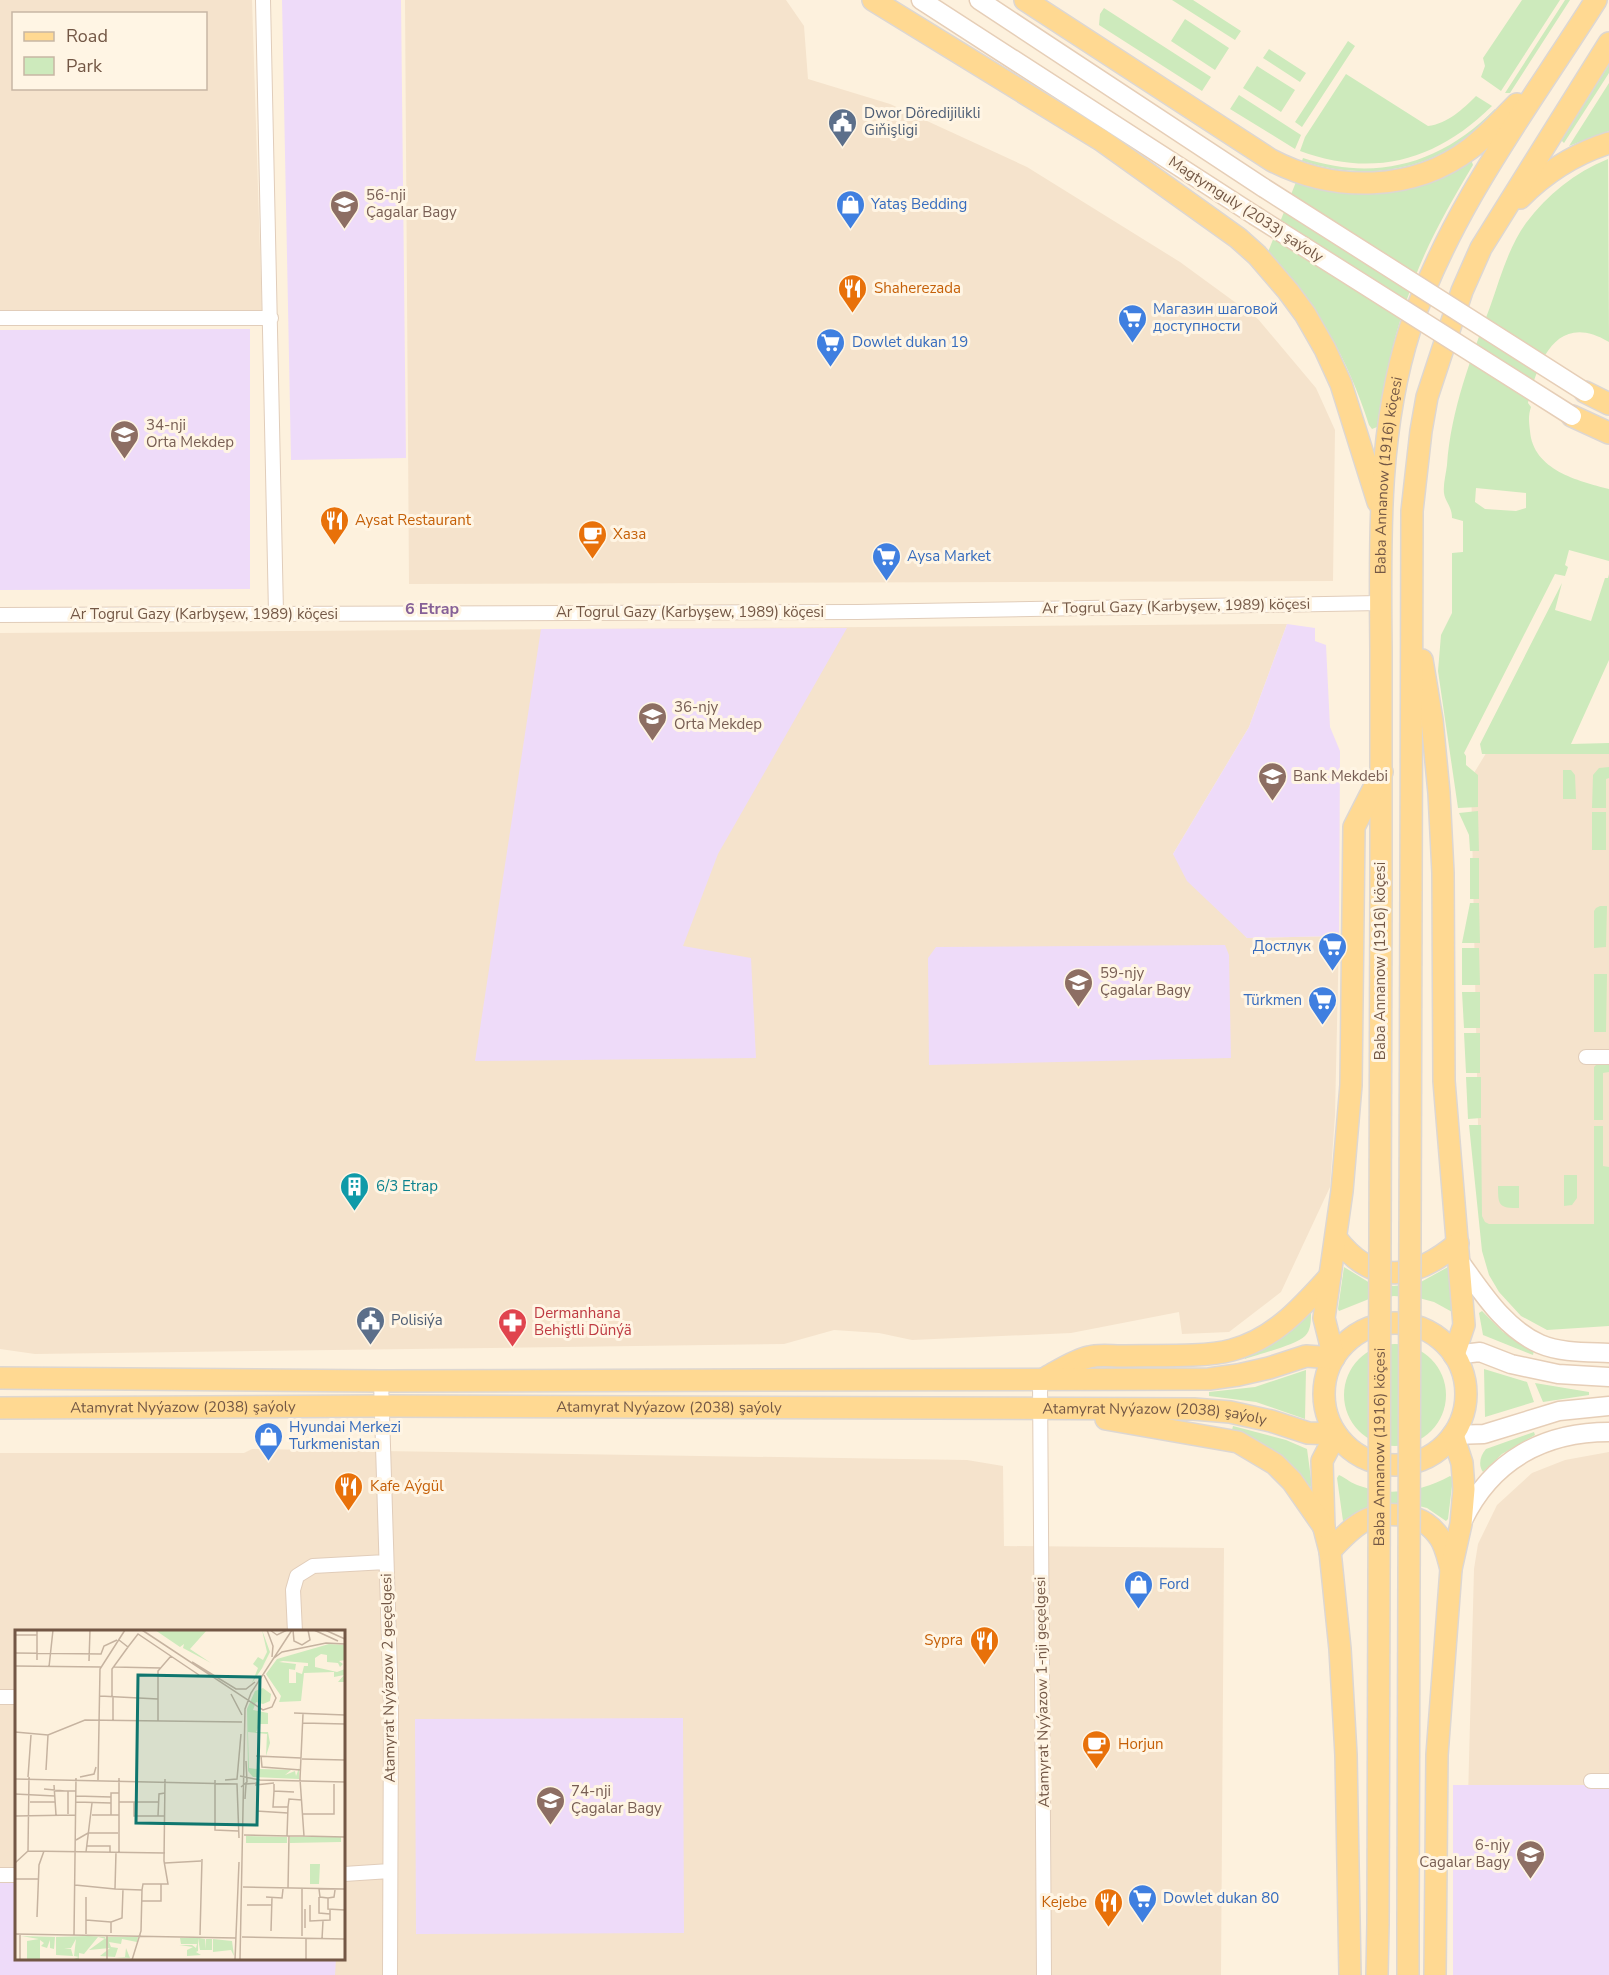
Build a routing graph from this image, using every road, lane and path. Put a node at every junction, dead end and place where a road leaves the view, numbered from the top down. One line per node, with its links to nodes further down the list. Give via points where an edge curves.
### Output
1 (263, 0): 12 (street)
2 (873, 0): 17 (main road, via 1101,140 1257,255 1305,314 1325,349 1341,384)
3 (921, 0): 15 (main road, Magtymguly (2033) şaýoly, bridge)
4 (979, 0): 13 (main road, Magtymguly (2033) şaýoly, bridge, via 1264,188)
5 (1025, 0): 8 (main road, via 1272,160 1300,173 1344,182 1397,181 1449,162 1495,128)
6 (1596, 0): 8 (main road, Baba Annanow (1916) köçesi)
7 (1609, 43): 10 (main road, Baba Annanow (1916) köçesi)
8 (1552, 70): 17 (main road, Baba Annanow (1916) köçesi, via 1468,202 1426,287 1410,329 1395,392)
9 (1609, 143): 10 (main road, via 1551,170)
10 (1494, 224): 19 (main road, Baba Annanow (1916) köçesi, via 1470,271 1427,397 1413,511)
11 (0, 318): 12 (street)
12 (271, 318): 20 (street)
13 (1585, 392): 14 (main road)
14 (1609, 404)
15 (1572, 416): 16 (main road)
16 (1609, 433)
17 (1381, 510): 18 (main road, Baba Annanow (1916) köçesi)
18 (1380, 603): 20 (street, Ar Togrul Gazy (Karbyşew, 1989) köçesi, via 857,612); 22 (main road, Baba Annanow (1916) köçesi)
19 (1412, 605): 26 (main road, via 1432,720 1439,793 1444,1081); 56 (main road, Baba Annanow (1916) köçesi, bridge)
20 (276, 613): 21 (street, Ar Togrul Gazy (Karbyşew, 1989) köçesi)
21 (0, 615)
22 (1382, 772): 25 (main road, via 1354,827 1351,1085); 55 (main road, Baba Annanow (1916) köçesi, bridge)
23 (1586, 1057): 24 (street)
24 (1609, 1057)
25 (1336, 1238): 26 (main road, via 1356,1259 1388,1273 1418,1269); 27 (main road)
26 (1459, 1252): 28 (main road, via 1494,1307 1521,1333 1557,1348); 29 (main road, via 1464,1325)
27 (1330, 1276): 30 (main road, via 1324,1318); 33 (main road, via 1285,1322 1244,1346 1211,1353 1089,1357)
28 (1609, 1353)
29 (1454, 1355): 30 (main road, via 1428,1332 1394,1323 1359,1333); 31 (main road, via 1480,1352 1511,1364 1558,1374); 41 (main road, via 1463,1374 1466,1395 1463,1416)
30 (1334, 1358): 33 (main road, Atamyrat Nyýazow (2038) şaýoly, via 1306,1356 1238,1376 1209,1379); 40 (main road, via 1326,1379 1324,1402)
31 (1609, 1377)
32 (0, 1378): 34 (main road, Atamyrat Nyýazow (2038) şaýoly)
33 (1040, 1380): 34 (main road, Atamyrat Nyýazow (2038) şaýoly); 38 (street, Atamyrat Nyýazow 1-nji geçelgesi)
34 (381, 1381): 35 (street, Atamyrat Nyýazow 2 geçelgesi)
35 (381, 1406): 37 (main road, Atamyrat Nyýazow (2038) şaýoly); 38 (main road, Atamyrat Nyýazow (2038) şaýoly); 45 (street, Atamyrat Nyýazow 2 geçelgesi)
36 (1609, 1406): 41 (main road, via 1559,1411 1484,1434)
37 (0, 1408)
38 (1040, 1408): 40 (main road, Atamyrat Nyýazow (2038) şaýoly, via 1230,1412 1308,1433); 43 (main road, via 1238,1442 1275,1464 1292,1481); 53 (street, Atamyrat Nyýazow 1-nji geçelgesi)
39 (1609, 1432): 42 (main road, via 1552,1440 1514,1459 1488,1480)
40 (1336, 1434): 41 (main road, via 1368,1460 1395,1465 1428,1457); 43 (main road, via 1322,1461)
41 (1453, 1435): 42 (main road, via 1464,1477)
42 (1461, 1524): 46 (main road)
43 (1324, 1528): 44 (main road)
44 (1330, 1551): 46 (main road, via 1359,1523 1392,1514 1419,1519 1431,1526 1442,1540); 54 (main road, via 1346,1755)
45 (386, 1562): 47 (street, via 313,1566 297,1576 293,1590); 50 (street, Atamyrat Nyýazow 2 geçelgesi)
46 (1451, 1569): 57 (main road, via 1437,1755)
47 (295, 1630)
48 (1591, 1781): 49 (street)
49 (1609, 1781)
50 (390, 1871): 51 (street); 52 (street, Atamyrat Nyýazow 2 geçelgesi)
51 (345, 1874)
52 (390, 1975)
53 (1044, 1975)
54 (1350, 1975)
55 (1377, 1975)
56 (1408, 1975)
57 (1435, 1975)

